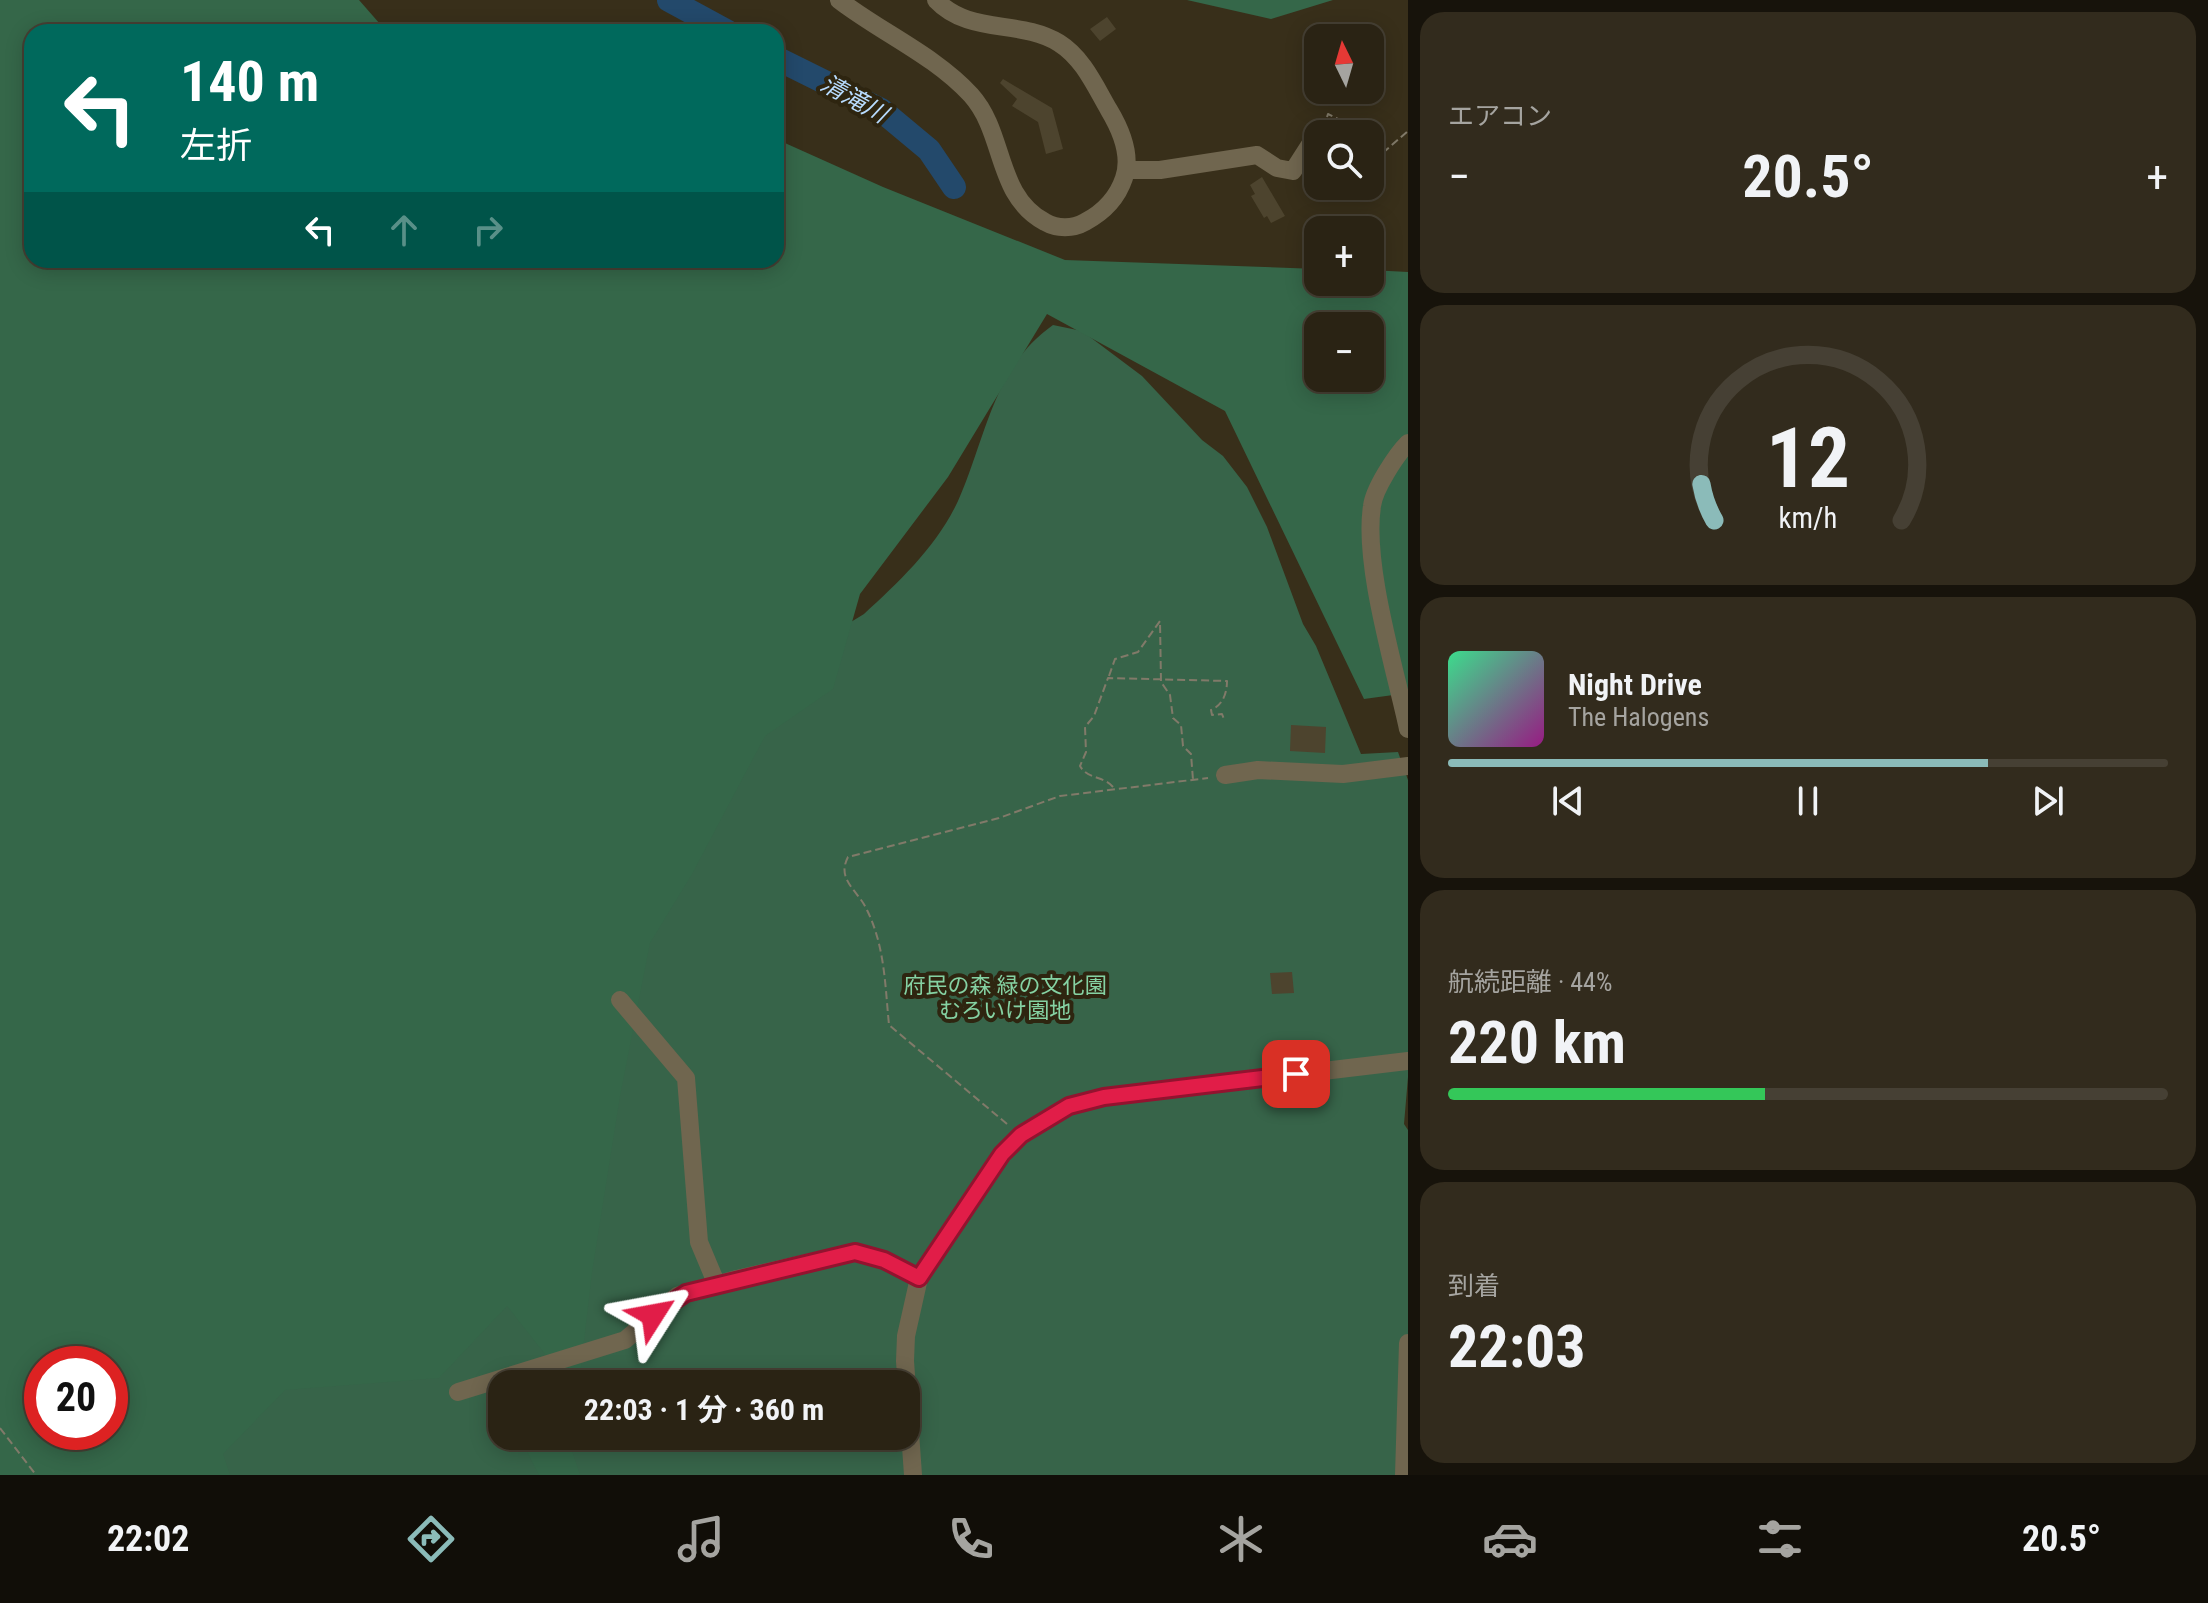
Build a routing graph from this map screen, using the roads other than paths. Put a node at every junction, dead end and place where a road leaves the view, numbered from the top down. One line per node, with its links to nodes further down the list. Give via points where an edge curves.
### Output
1 (839, 0): 4 (street, via 925,57 973,98 987,120 1008,183 1031,215 1051,226 1079,226 1114,200)
2 (936, 0): 4 (street, via 966,19 1032,31 1072,53 1117,123)
3 (1304, 154): 4 (street, via 1293,171 1257,155)
4 (1127, 170)
5 (1408, 443): 6 (street, via 1372,504 1372,560)
6 (1408, 729)
7 (1408, 766): 8 (street, via 1343,774 1258,770)
8 (1225, 775)
9 (620, 1000): 12 (street, via 686,1078 699,1242)
10 (1408, 1061): 11 (street, via 1104,1097 1069,1106 1021,1135 1002,1154)
11 (919, 1278): 12 (street, via 855,1252); 15 (street, via 905,1361)
12 (717, 1285): 14 (street, via 677,1296 625,1340)
13 (1408, 1343): 16 (street)
14 (458, 1392)
15 (913, 1475)
16 (1404, 1475)

